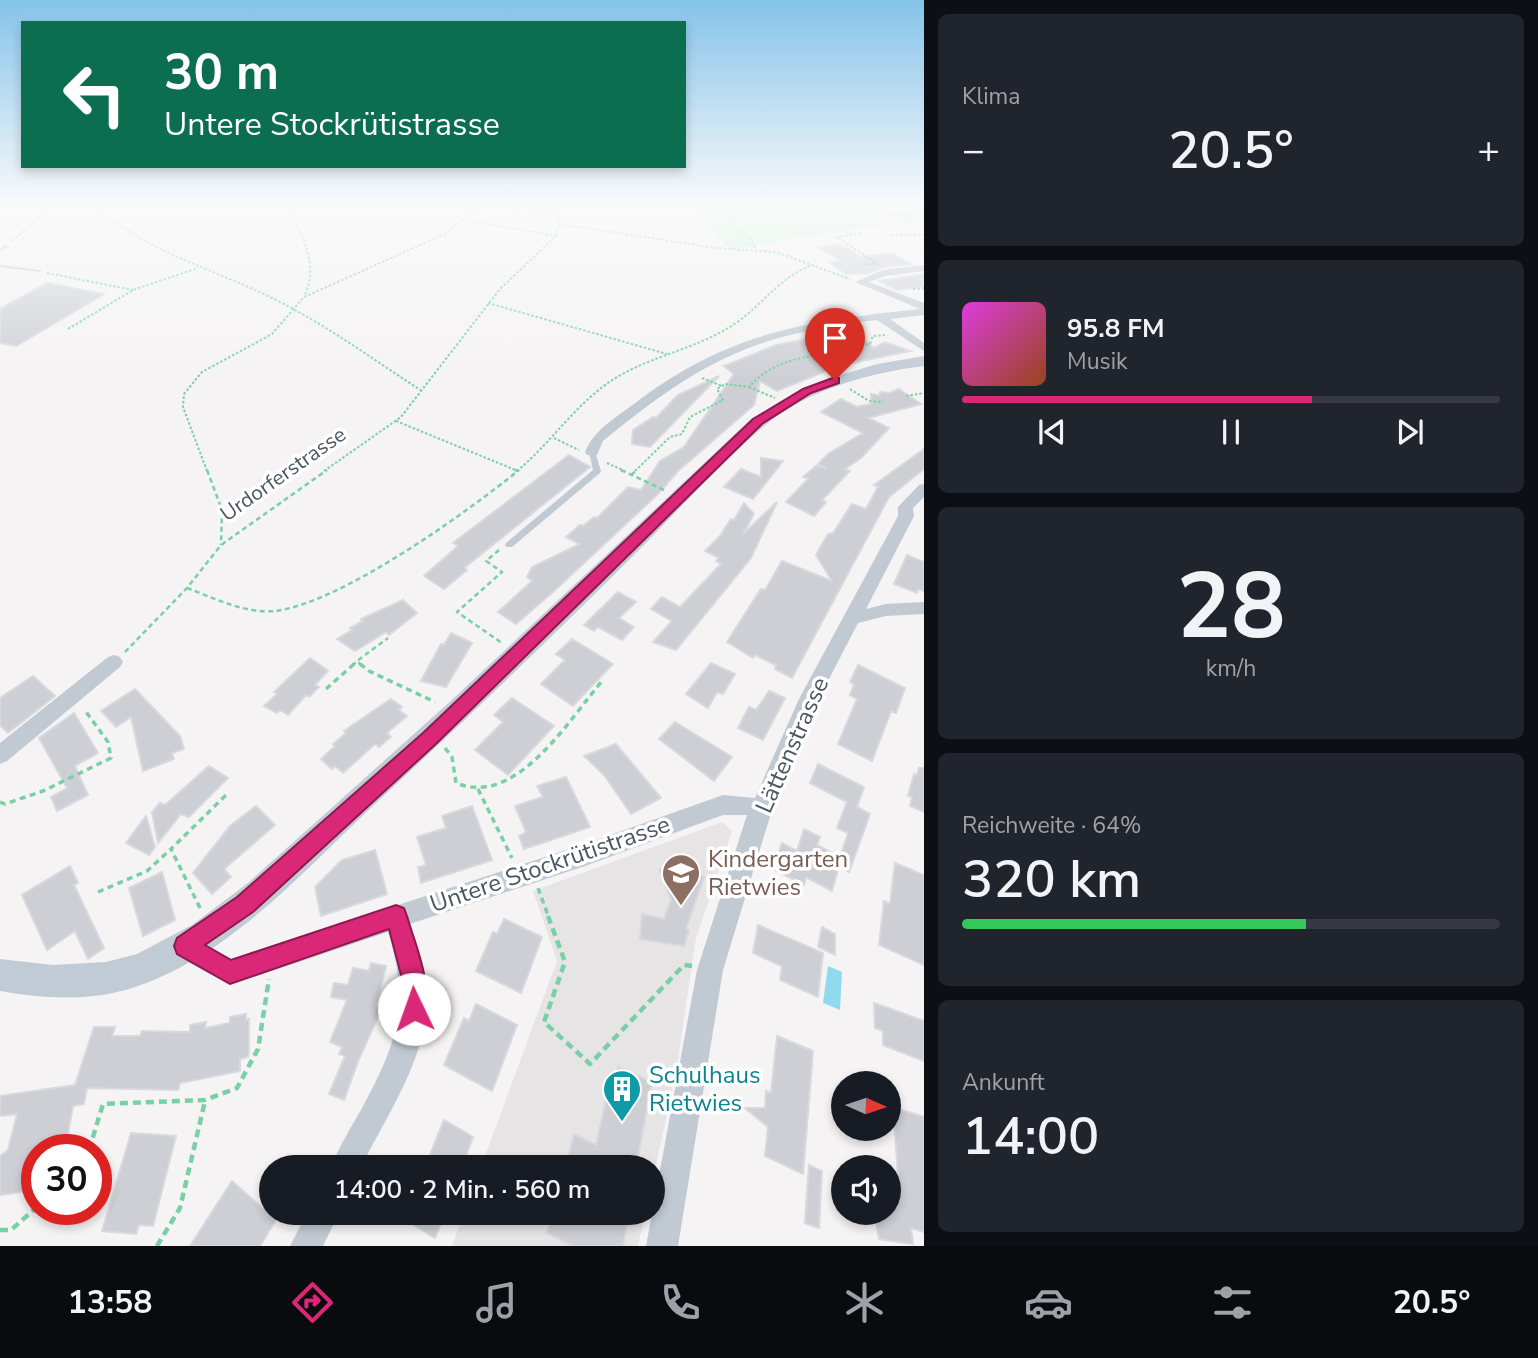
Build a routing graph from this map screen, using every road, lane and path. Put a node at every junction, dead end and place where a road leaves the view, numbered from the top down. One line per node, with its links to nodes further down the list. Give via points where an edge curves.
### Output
1 (193, 265): 8 (path)
2 (311, 265): 14 (path, via 312,279)
3 (375, 265): 14 (path)
4 (526, 265): 15 (path, Urdorferstrasse)
5 (812, 265): 12 (path); 22 (path, via 788,275 737,322 709,340)
6 (880, 265): 11 (path)
7 (0, 266): 10 (lane)
8 (198, 268): 13 (path); 16 (path)
9 (924, 268): 11 (street)
10 (40, 271): 13 (path)
11 (890, 272): 12 (street)
12 (860, 282): 17 (street)
13 (133, 290): 19 (path)
14 (303, 297): 16 (path)
15 (488, 303): 22 (path); 26 (path, Urdorferstrasse)
16 (295, 309): 26 (path); 40 (path, via 272,334 202,372 184,394 183,407 222,510)
17 (924, 309): 18 (street)
18 (880, 317): 20 (street); 34 (street, via 788,331 708,359 597,439)
19 (68, 328)
20 (904, 334): 21 (street); 25 (path, via 873,336 870,344 789,360)
21 (924, 348)
22 (667, 354): 32 (path, via 599,390)
23 (924, 361): 24 (street)
24 (835, 380): 30 (path, via 869,401); 46 (street, via 807,391 758,422)
25 (749, 387): 29 (path); 37 (path, via 725,384 717,389 723,400 690,417 682,434 670,437 667,445 653,452)
26 (422, 391): 31 (path, Urdorferstrasse)
27 (924, 393): 28 (path)
28 (906, 396)
29 (777, 398)
30 (883, 402)
31 (396, 421): 36 (path); 40 (path, Urdorferstrasse)
32 (554, 438): 33 (path); 36 (path)
33 (578, 450)
34 (592, 452): 41 (lane, via 597,471)
35 (605, 462): 37 (path)
36 (518, 471): 42 (path, via 486,497 347,584 298,607 251,610)
37 (631, 475): 38 (path)
38 (658, 487)
39 (924, 488): 44 (street, Lättenstrasse, via 905,507 906,516)
40 (220, 545): 42 (path, Urdorferstrasse)
41 (509, 545): 46 (path, via 486,561 502,572 457,612)
42 (187, 588): 48 (path, Urdorferstrasse)
43 (924, 608): 44 (street)
44 (854, 618): 58 (street, Lättenstrasse, via 806,705)
45 (388, 638): 47 (path)
46 (519, 655): 53 (street)
47 (356, 661): 50 (path); 52 (path)
48 (114, 662): 51 (street)
49 (603, 680): 55 (path, via 516,777)
50 (326, 689)
51 (73, 696): 54 (street); 57 (path, via 108,742 111,758 43,791)
52 (435, 702)
53 (431, 738): 55 (path, via 452,757 456,783); 63 (street, via 245,904)
54 (0, 755)
55 (478, 789): 60 (path, via 489,818)
56 (226, 795): 59 (path)
57 (0, 803)
58 (761, 810): 60 (street, Untere Stockrütistrasse, via 723,804); 65 (street, Lättenstrasse)
59 (171, 849): 61 (path, via 147,871); 63 (path)
60 (525, 874): 62 (street, Untere Stockrütistrasse); 65 (path, via 565,962 544,1022 590,1065 684,965)
61 (98, 892)
62 (396, 916): 64 (street, Untere Stockrütistrasse); 69 (street, via 412,975 414,1009 402,1053)
63 (198, 938): 64 (street, Untere Stockrütistrasse, via 230,972); 66 (street, via 139,970 102,979 66,983)
64 (272, 958): 67 (path, via 258,1049 237,1088)
65 (710, 970): 75 (street, Lättenstrasse)
66 (0, 975)
67 (205, 1100): 68 (path, via 103,1104); 73 (path, via 180,1208)
68 (94, 1134)
69 (352, 1155)
70 (21, 1221): 72 (path, via 11,1230)
71 (317, 1225): 74 (street)
72 (0, 1230)
73 (157, 1246)
74 (306, 1246)
75 (663, 1246)

